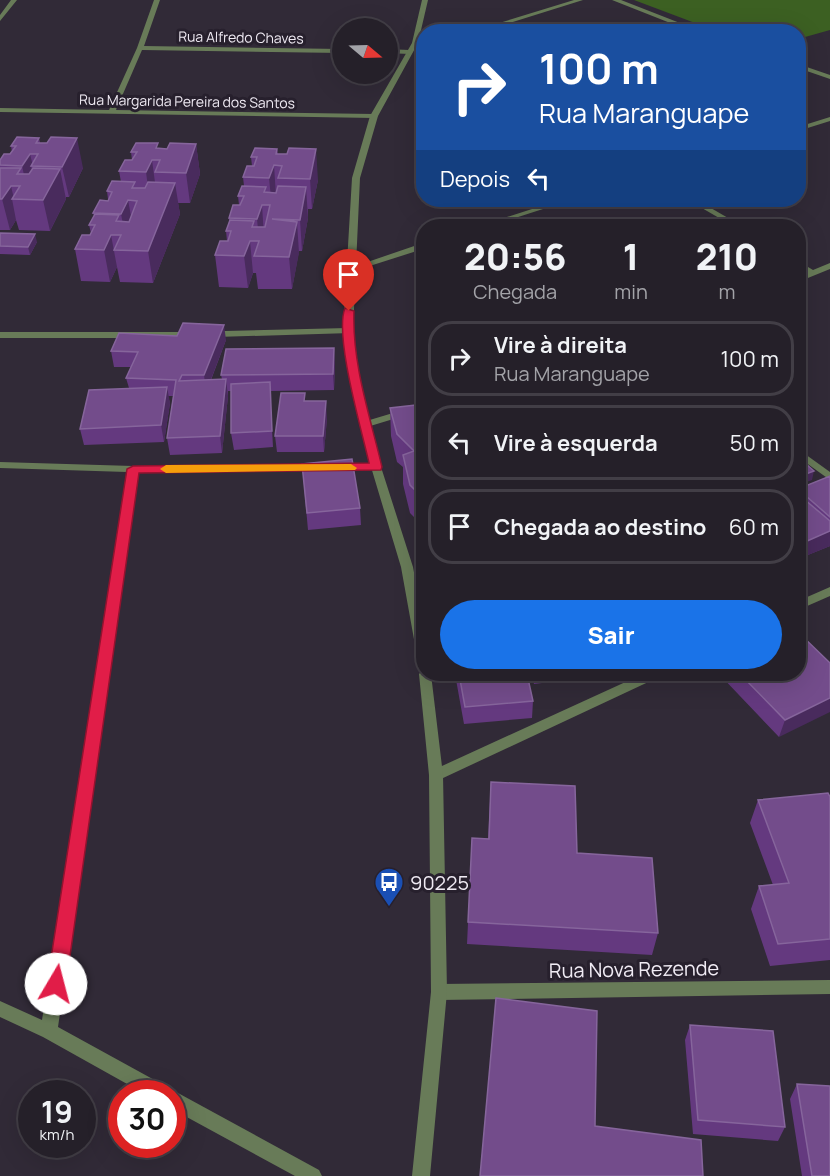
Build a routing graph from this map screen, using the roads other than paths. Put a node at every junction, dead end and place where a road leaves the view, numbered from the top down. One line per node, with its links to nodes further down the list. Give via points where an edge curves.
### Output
1 (14, 0): 6 (street)
2 (158, 0): 11 (street)
3 (424, 0): 7 (street)
4 (580, 0): 8 (street)
5 (615, 0): 9 (street)
6 (0, 19)
7 (420, 24)
8 (500, 24)
9 (679, 24)
10 (416, 47): 12 (street); 18 (street)
11 (140, 48): 13 (street, Rua Alfredo Chaves); 17 (street)
12 (398, 49)
13 (332, 51)
14 (806, 69): 15 (street)
15 (830, 77)
16 (0, 110): 17 (street, Rua Margarida Pereira dos Santos)
17 (111, 112): 18 (street, Rua Margarida Pereira dos Santos)
18 (374, 116): 27 (street, via 356,178)
19 (830, 119): 20 (street)
20 (806, 126)
21 (544, 207): 23 (street)
22 (704, 207): 24 (street)
23 (506, 219)
24 (726, 219)
25 (416, 248): 27 (street)
26 (830, 266): 29 (street)
27 (351, 269): 31 (street)
28 (806, 269): 29 (street)
29 (812, 273): 30 (street)
30 (806, 276)
31 (348, 332): 32 (street); 34 (street)
32 (0, 335)
33 (416, 409): 34 (street)
34 (367, 424): 37 (street)
35 (806, 458): 39 (street)
36 (0, 465): 38 (street)
37 (376, 467): 38 (street); 42 (street, via 407,567)
38 (133, 469): 49 (street)
39 (830, 477)
40 (830, 591): 41 (street)
41 (806, 602)
42 (416, 617)
43 (426, 681): 45 (street)
44 (639, 681): 45 (street)
45 (436, 775): 47 (street)
46 (830, 987): 47 (street, Rua Nova Rezende)
47 (439, 992): 53 (street)
48 (0, 1009): 49 (street)
49 (50, 1031): 50 (street)
50 (138, 1080)
51 (186, 1107): 52 (street)
52 (313, 1176)
53 (421, 1176)

